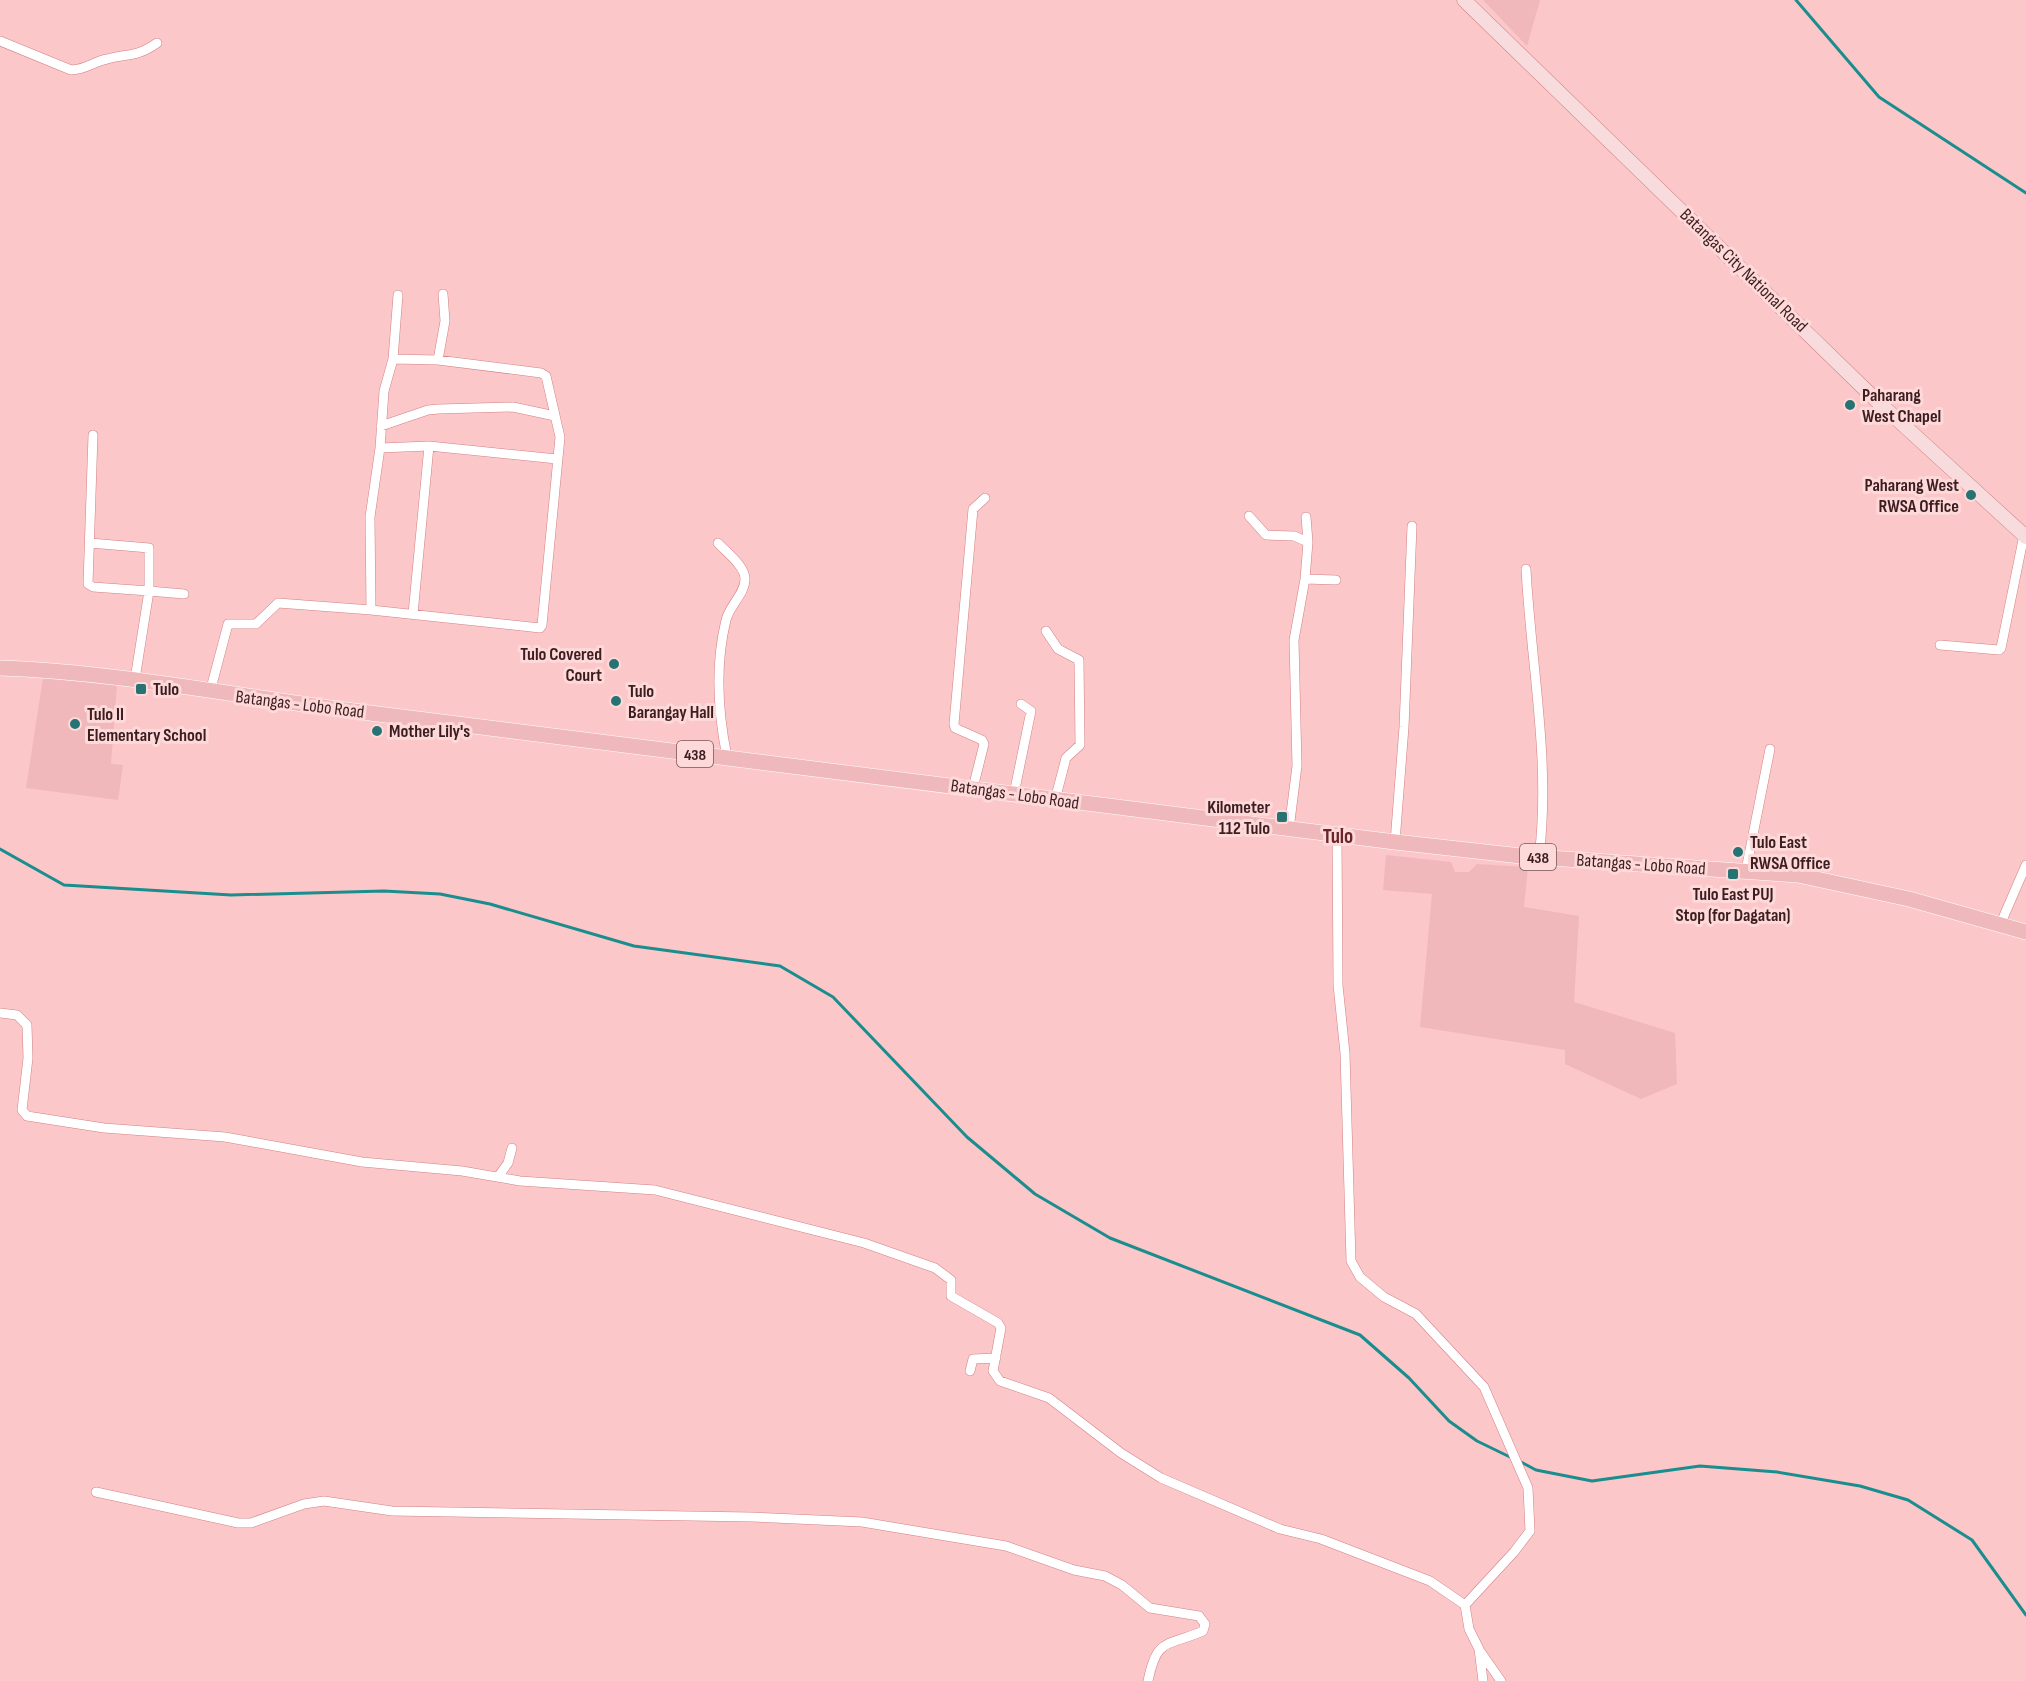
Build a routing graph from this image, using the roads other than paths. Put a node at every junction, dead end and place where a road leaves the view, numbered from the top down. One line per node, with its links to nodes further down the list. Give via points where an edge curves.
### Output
1 (1464, 0): 18 (street, Batangas City National Road, via 1884,408)
2 (0, 41): 3 (street, via 71,70 83,70 109,58 135,55)
3 (157, 43)
4 (443, 294): 7 (street, via 445,321)
5 (398, 295): 6 (street)
6 (393, 359): 7 (street); 9 (street, via 386,376)
7 (438, 360): 8 (street, via 541,373 549,384)
8 (555, 416): 9 (street, via 513,407 439,409); 13 (street, via 560,437)
9 (381, 426): 12 (street)
10 (93, 435): 20 (street)
11 (429, 446): 12 (street); 13 (street); 28 (street)
12 (380, 448): 27 (street, via 370,517)
13 (557, 459): 28 (street, via 540,628)
14 (985, 498): 37 (street, via 973,509 954,724 984,744)
15 (1250, 516): 19 (street, via 1266,535 1294,536)
16 (1306, 517): 19 (street)
17 (1412, 526): 42 (street)
18 (2025, 536): 30 (street, via 2001,648)
19 (1308, 542): 23 (street)
20 (90, 543): 25 (street, via 149,548); 25 (street, via 89,586)
21 (718, 543): 36 (street, via 744,572 745,580 726,618 721,646 719,711)
22 (1526, 569): 43 (street, via 1543,767 1544,817)
23 (1305, 579): 24 (street); 40 (street, via 1294,640 1297,766)
24 (1336, 580)
25 (149, 591): 26 (street); 32 (street)
26 (184, 594)
27 (371, 610): 28 (street); 33 (street, via 278,603 256,624 228,624)
28 (413, 614)
29 (1046, 631): 39 (street, via 1058,649 1078,660 1080,745 1066,758)
30 (1940, 645)
31 (0, 668): 32 (main road, Batangas - Lobo Road / 438)
32 (135, 679): 33 (main road, Batangas - Lobo Road / 438)
33 (210, 692): 36 (main road, Batangas - Lobo Road / 438)
34 (1021, 704): 38 (street, via 1031,711)
35 (1770, 749): 45 (street)
36 (727, 758): 37 (main road, Batangas - Lobo Road / 438)
37 (973, 788): 38 (main road, Batangas - Lobo Road / 438)
38 (1014, 794): 39 (main road, Batangas - Lobo Road / 438)
39 (1055, 800): 40 (main road, Batangas - Lobo Road / 438)
40 (1289, 829): 41 (main road, Batangas - Lobo Road / 438)
41 (1336, 835): 42 (main road, Batangas - Lobo Road / 438); 54 (street, via 1338,985 1345,1053 1352,1261 1360,1277 1384,1297 1416,1314 1484,1387 1528,1488 1530,1532)
42 (1395, 842): 43 (main road, Batangas - Lobo Road / 438)
43 (1539, 857): 45 (main road, Batangas - Lobo Road / 438)
44 (2026, 865): 46 (street)
45 (1746, 870): 46 (main road, Batangas - Lobo Road / 438, via 1850,885)
46 (2000, 925): 47 (main road, Batangas - Lobo Road / 438)
47 (2026, 932)
48 (0, 1013): 50 (street, via 17,1015 27,1025 29,1046 22,1110 27,1116 126,1130 225,1137 353,1160)
49 (512, 1148): 50 (street, via 510,1160)
50 (498, 1177): 51 (street, via 656,1190 864,1243 935,1268 951,1280 951,1296 998,1323 1001,1328)
51 (996, 1358): 52 (street, via 973,1359); 54 (street, via 993,1371 1000,1381 1049,1398 1161,1478 1280,1529 1321,1539 1430,1581)
52 (970, 1371)
53 (96, 1492): 56 (street, via 238,1523 251,1523 324,1501 392,1511 862,1522 952,1535 1005,1546 1074,1570 1105,1576 1150,1608 1199,1616 1205,1624 1203,1631 1162,1646 1153,1656)
54 (1465, 1605): 55 (street, via 1469,1629)
55 (1479, 1649): 57 (street); 58 (street)
56 (1148, 1681)
57 (1483, 1681)
58 (1500, 1681)

